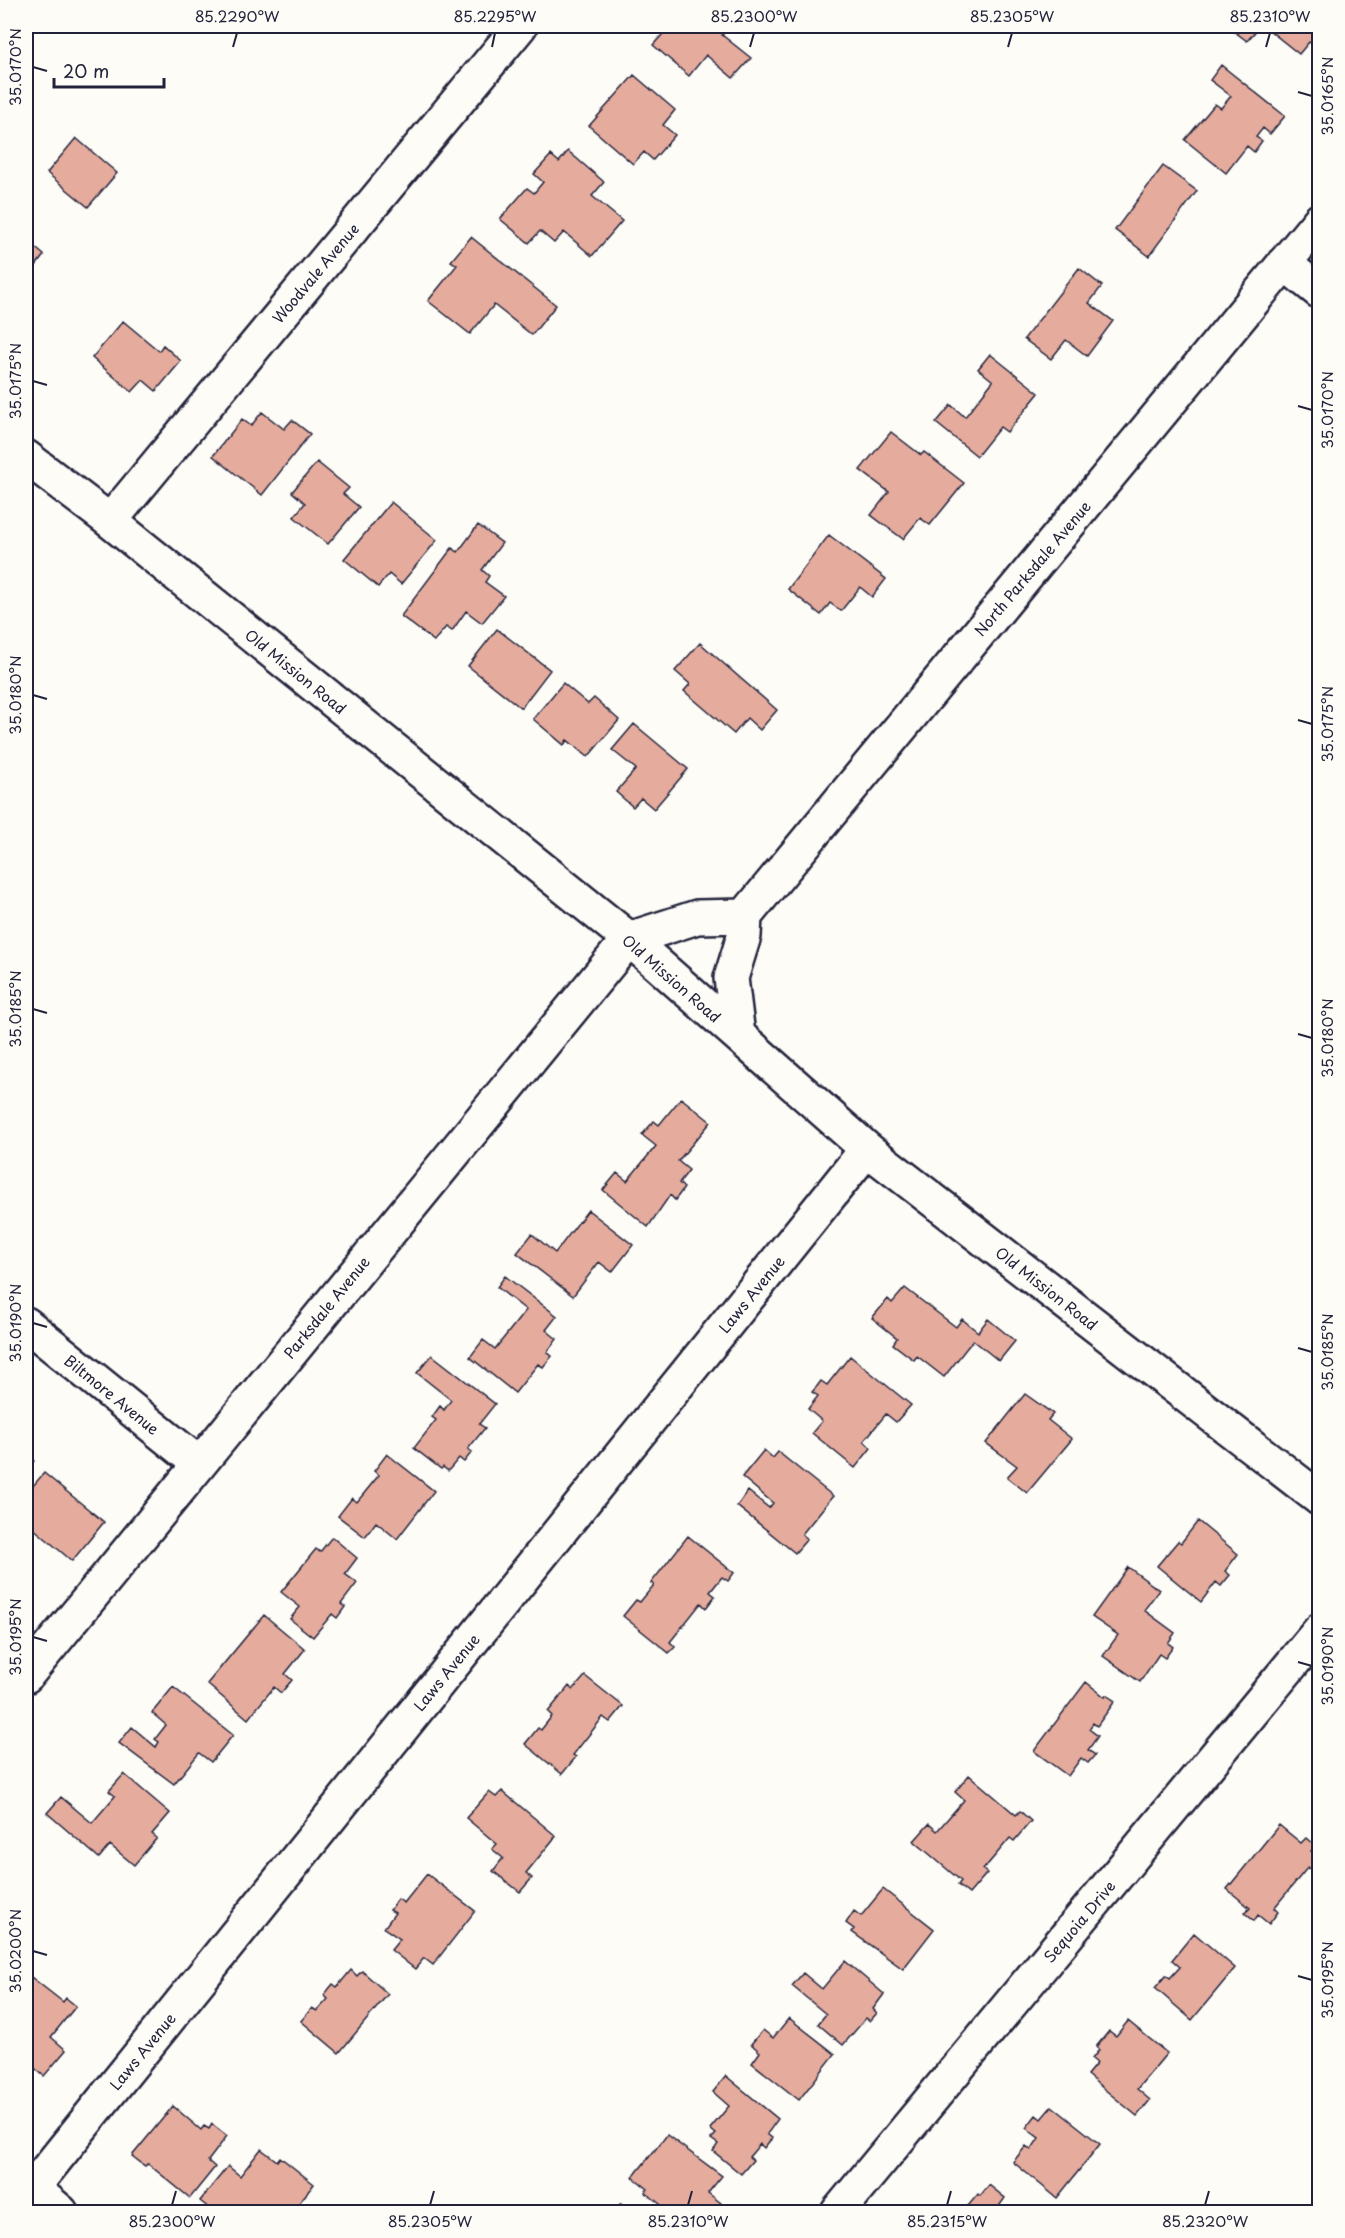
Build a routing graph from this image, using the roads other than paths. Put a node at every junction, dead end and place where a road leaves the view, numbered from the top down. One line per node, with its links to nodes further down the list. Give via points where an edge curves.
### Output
1 (520, 26): 6 (street, Woodvale Avenue)
2 (1320, 220): 3 (street, North Parksdale Avenue)
3 (1284, 263): 4 (street); 7 (street, North Parksdale Avenue)
4 (1320, 292)
5 (26, 456): 6 (street, Old Mission Road)
6 (110, 521): 8 (street, Old Mission Road)
7 (744, 916): 8 (street, via 697,917); 9 (street, via 744,936 731,978)
8 (629, 939): 9 (street, Old Mission Road); 12 (street, Parksdale Avenue)
9 (738, 1035): 10 (street, Old Mission Road)
10 (867, 1149): 13 (street, Old Mission Road); 16 (street, Laws Avenue)
11 (26, 1324): 12 (street, Biltmore Avenue)
12 (198, 1463): 15 (street, Parksdale Avenue)
13 (1320, 1499)
14 (1320, 1630): 18 (street, Sequoia Drive)
15 (26, 1676)
16 (28, 2188): 17 (street)
17 (61, 2212)
18 (838, 2212)

